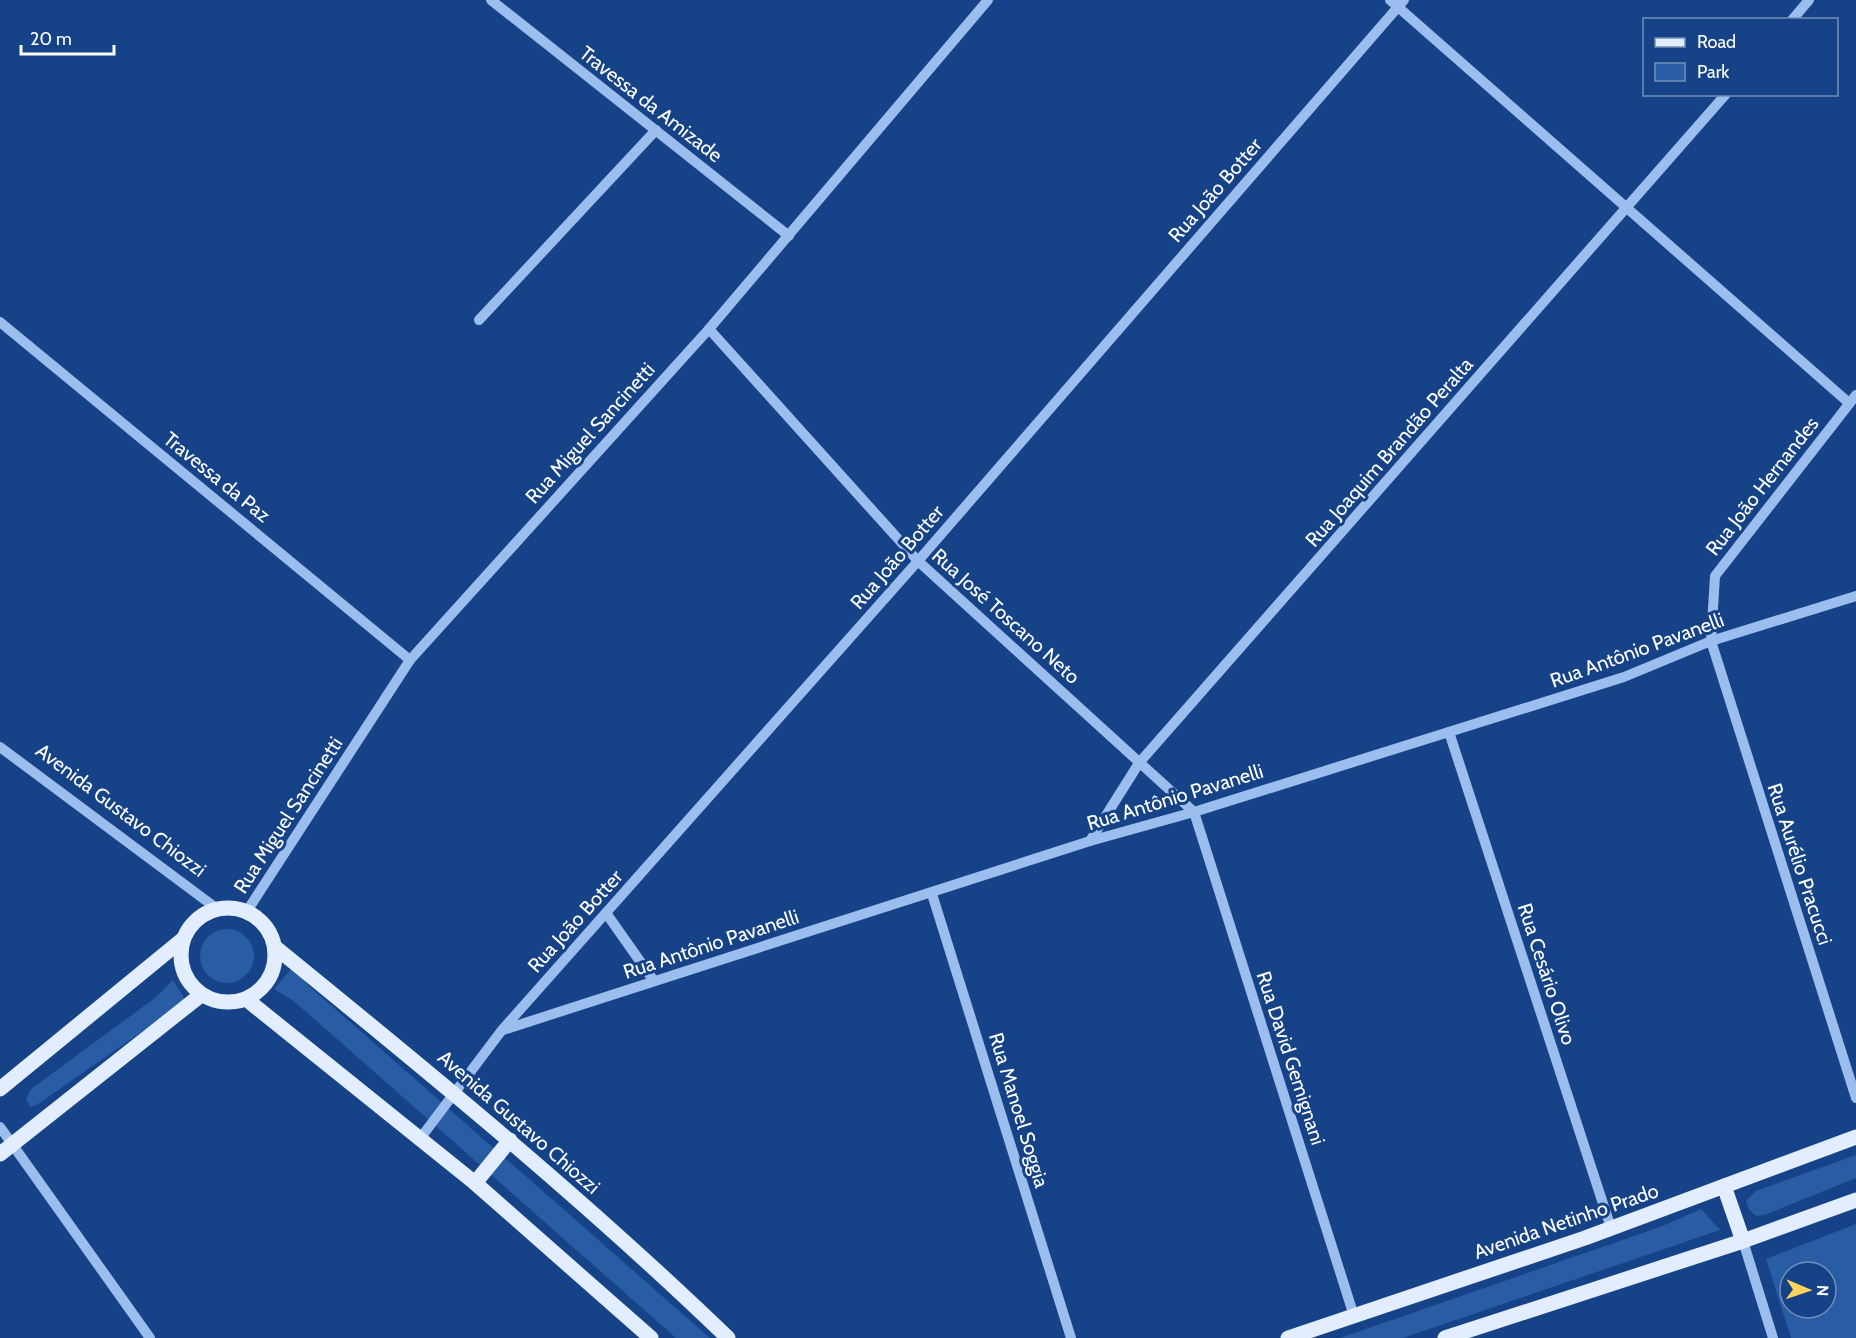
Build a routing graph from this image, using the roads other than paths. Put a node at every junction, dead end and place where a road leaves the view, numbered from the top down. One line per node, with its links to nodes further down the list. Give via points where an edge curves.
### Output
1 (491, 0): 7 (street, Travessa da Amizade)
2 (1809, 0): 5 (street)
3 (986, 1): 9 (street, Rua Miguel Sancinetti)
4 (1397, 3): 8 (street); 14 (street, Rua João Botter)
5 (1794, 18)
6 (1724, 96): 8 (street, Rua Joaquim Brandão Peralta)
7 (656, 130): 9 (street, Travessa da Amizade); 10 (street)
8 (1628, 207): 13 (street); 20 (street, Rua Joaquim Brandão Peralta)
9 (789, 236): 12 (street, Rua Miguel Sancinetti)
10 (479, 320)
11 (0, 322): 17 (street, Travessa da Paz)
12 (709, 329): 14 (street, Rua José Toscano Neto); 17 (street, Rua Miguel Sancinetti)
13 (1853, 399): 16 (street, Rua João Hernandes, via 1715,576)
14 (918, 561): 20 (street, Rua José Toscano Neto); 26 (street, Rua João Botter)
15 (1856, 596): 16 (street, Rua Antônio Pavanelli)
16 (1711, 641): 18 (street, Rua Antônio Pavanelli, via 1624,677); 35 (street, Rua Aurélio Pracucci)
17 (410, 660): 25 (street, Rua Miguel Sancinetti)
18 (1449, 732): 21 (street, Rua Antônio Pavanelli); 44 (street, Rua Cesário Olivo)
19 (0, 747): 24 (street, Avenida Gustavo Chiozzi)
20 (1139, 763): 21 (street, Rua José Toscano Neto); 22 (street, Rua Joaquim Brandão Peralta)
21 (1194, 812): 22 (street, Rua Antônio Pavanelli); 46 (street, Rua David Gemignani)
22 (1090, 841): 23 (street, Rua Antônio Pavanelli)
23 (932, 894): 29 (street, Rua Antônio Pavanelli); 50 (street, Rua Manoel Soggia)
24 (216, 908): 25 (main road); 27 (main road, via 190,925)
25 (247, 911): 28 (main road, via 260,920)
26 (606, 913): 29 (street); 32 (street, Rua João Botter)
27 (183, 939): 30 (main road, via 182,970); 33 (main road)
28 (275, 947): 31 (main road, via 275,963 269,978); 34 (main road, Avenida Gustavo Chiozzi)
29 (654, 981): 32 (street, Rua Antônio Pavanelli)
30 (201, 995): 31 (main road, via 216,1001); 40 (main road)
31 (246, 999): 38 (main road)
32 (502, 1030): 34 (street, Rua João Botter)
33 (0, 1089)
34 (456, 1094): 38 (street, Rua João Botter); 39 (main road, Avenida Gustavo Chiozzi)
35 (1856, 1098)
36 (0, 1127): 40 (street)
37 (1856, 1137): 42 (main road, Avenida Netinho Prado)
38 (419, 1140): 41 (main road)
39 (510, 1140): 41 (main road); 49 (main road, Avenida Gustavo Chiozzi, via 640,1253)
40 (6, 1150): 47 (street)
41 (475, 1183): 48 (main road)
42 (1724, 1186): 44 (main road, Avenida Netinho Prado); 45 (main road)
43 (1856, 1200): 45 (main road)
44 (1611, 1228): 46 (main road, Avenida Netinho Prado)
45 (1743, 1241): 52 (main road); 53 (street)
46 (1354, 1316): 51 (main road, Avenida Netinho Prado)
47 (150, 1338)
48 (651, 1338)
49 (728, 1338)
50 (1071, 1338)
51 (1288, 1338)
52 (1447, 1338)
53 (1773, 1338)

